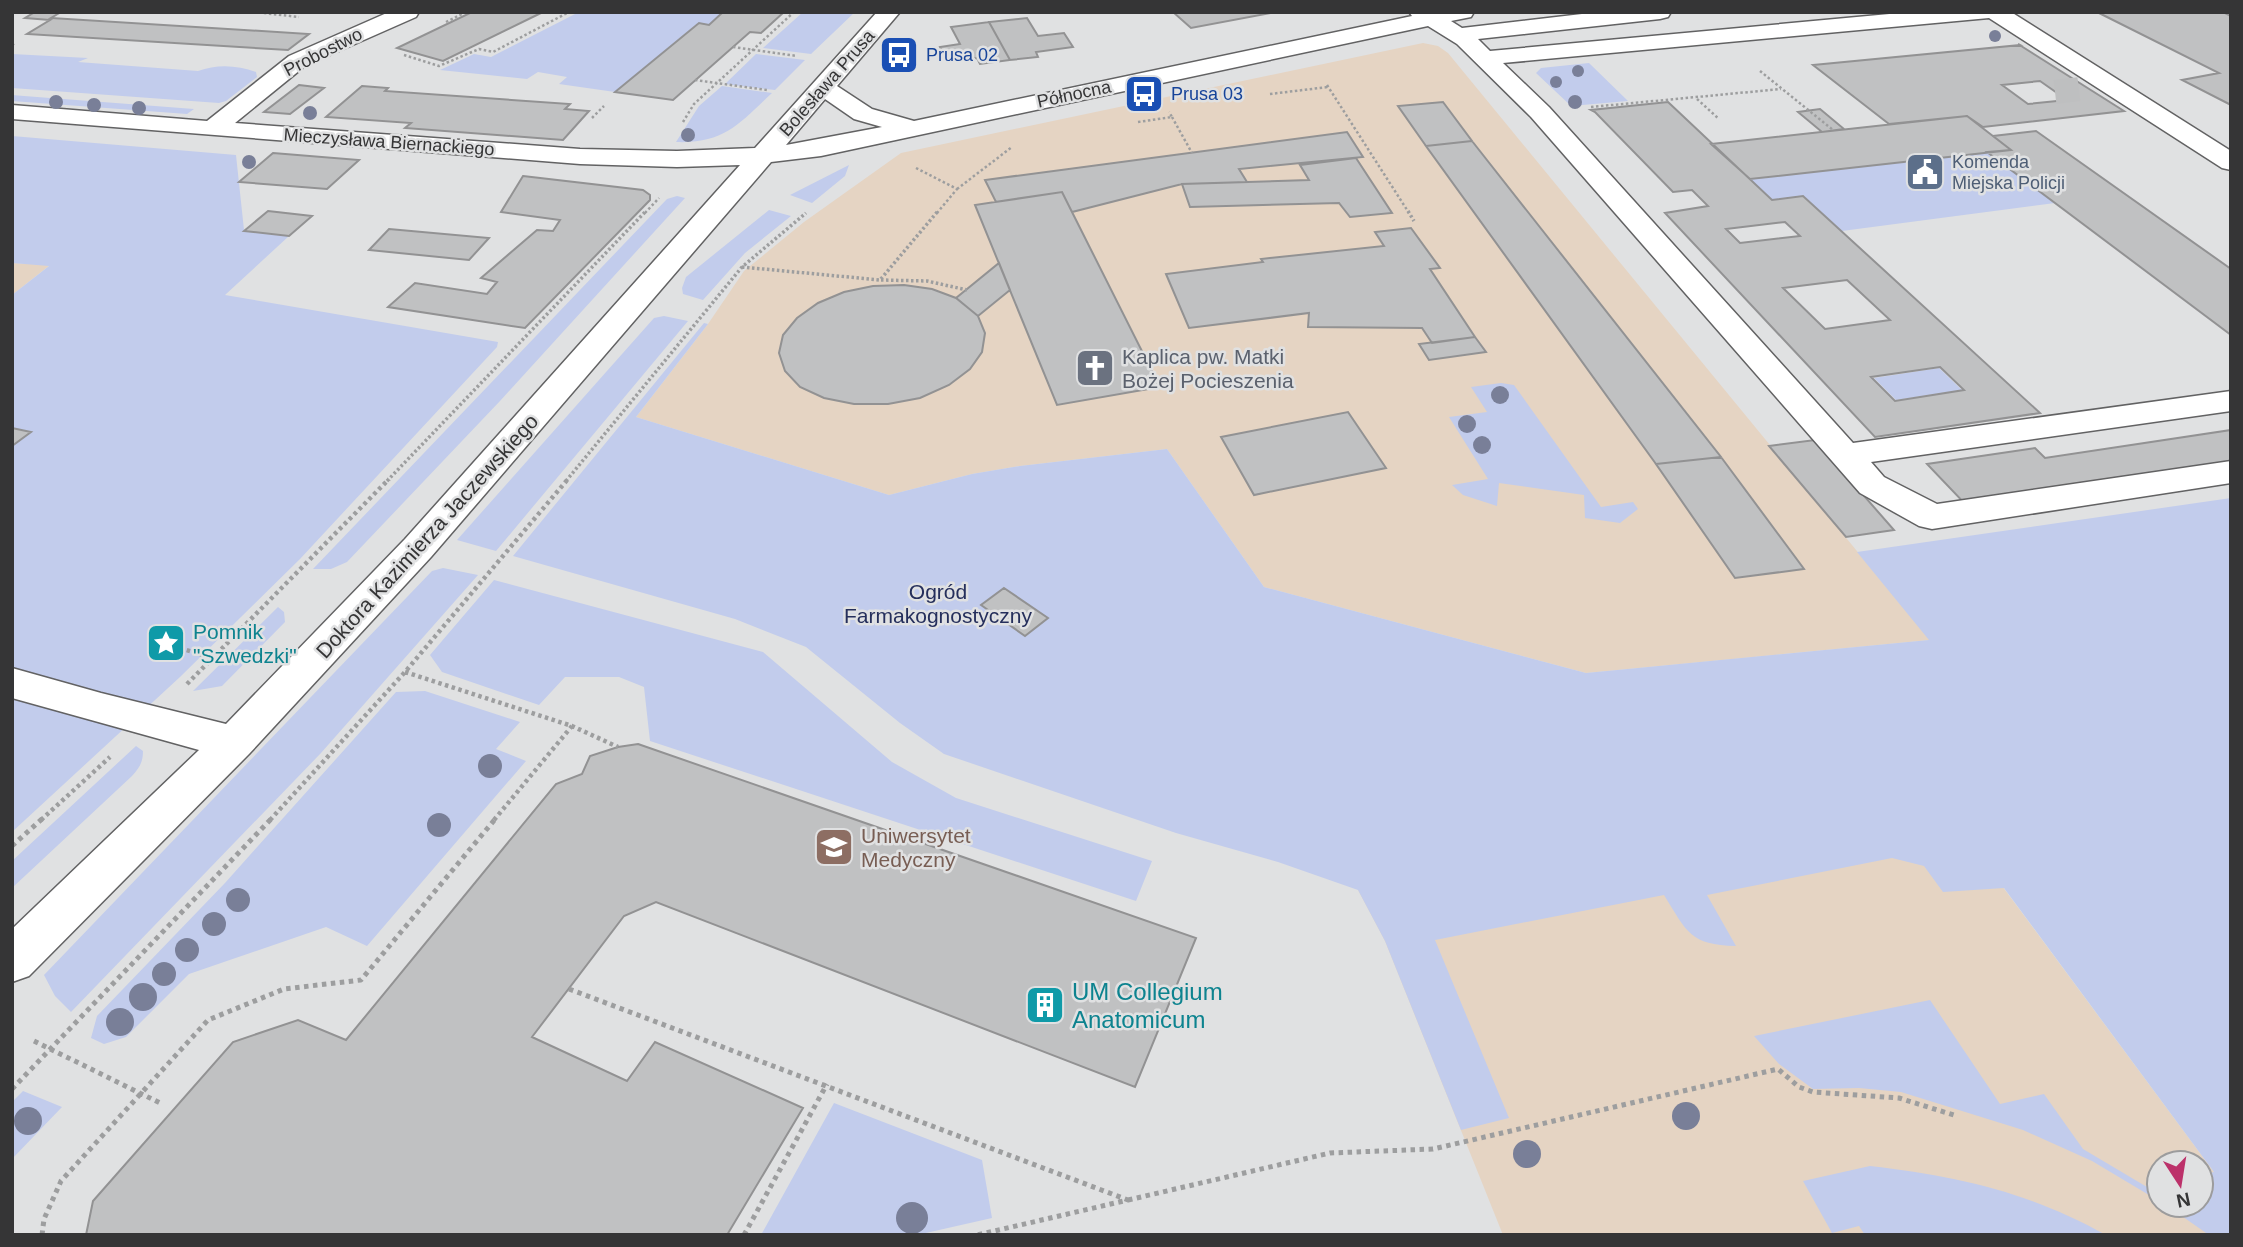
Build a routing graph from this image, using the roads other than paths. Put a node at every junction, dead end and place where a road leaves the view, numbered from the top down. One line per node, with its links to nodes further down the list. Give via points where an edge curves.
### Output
1 (408, 12): 11 (street, Probostwo, via 297,61)
2 (889, 12): 9 (street, Bolesława Prusa)
3 (1660, 12): 7 (street)
4 (1986, 12): 8 (street)
5 (1995, 12): 15 (street, via 2099,87)
6 (1426, 15): 7 (street); 12 (street, Północna)
7 (1461, 24): 8 (street)
8 (1485, 58): 18 (street, via 1540,112)
9 (823, 87): 12 (street, via 863,114); 14 (street, Bolesława Prusa)
10 (12, 112): 11 (street, Mieczysława Biernackiego)
11 (212, 129): 14 (street, Mieczysława Biernackiego, via 530,153 685,158)
12 (913, 129): 13 (street, Północna)
13 (847, 142): 14 (street, Północna); 16 (street, via 825,160 778,183)
14 (766, 155): 16 (street, Doktora Kazimierza Jaczewskiego)
15 (2231, 162)
16 (730, 195): 21 (street, Doktora Kazimierza Jaczewskiego, via 410,557)
17 (2231, 401): 18 (street)
18 (1844, 456): 19 (street, via 1872,485 1932,517)
19 (2231, 472)
20 (12, 683): 21 (street)
21 (234, 742): 22 (street, Doktora Kazimierza Jaczewskiego)
22 (12, 961)

